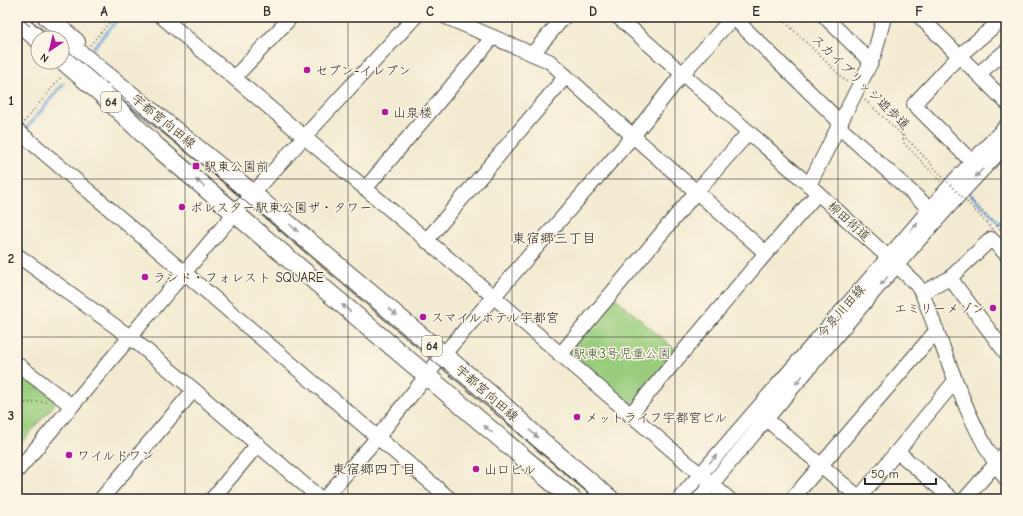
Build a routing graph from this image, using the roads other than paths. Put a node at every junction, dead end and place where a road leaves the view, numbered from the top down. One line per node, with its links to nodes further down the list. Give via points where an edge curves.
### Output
1 (36, 17): 16 (main road, 宇都宮向田線 / 64)
2 (47, 17): 32 (main road, via 128,87 132,91)
3 (291, 17): 31 (street)
4 (403, 17): 38 (street)
5 (415, 17): 38 (street)
6 (446, 17): 19 (street)
7 (564, 17): 23 (street)
8 (618, 17): 28 (street, 柳田街道)
9 (733, 17): 28 (street); 34 (street)
10 (825, 17): 25 (street)
11 (884, 17): 25 (street)
12 (920, 17): 24 (street)
13 (1005, 17): 24 (street)
14 (168, 19): 31 (street)
15 (17, 21): 17 (main road)
16 (52, 30)
17 (30, 32)
18 (17, 33): 20 (main road)
19 (493, 37): 23 (street); 43 (street)
20 (30, 44)
21 (70, 45): 32 (main road, 宇都宮向田線 / 64)
22 (1006, 51): 29 (street)
23 (533, 54): 30 (street, via 549,60)
24 (959, 56): 29 (street); 42 (street, via 914,104)
25 (871, 62): 34 (street)
26 (70, 67): 41 (main road, 宇都宮向田線 / 64)
27 (57, 70): 41 (main road)
28 (683, 73): 37 (street, 柳田街道); 39 (street)
29 (978, 74): 33 (street)
30 (566, 76): 39 (street); 49 (street)
31 (234, 78): 38 (street)
32 (132, 96): 45 (main road, 宇都宮向田線 / 64)
33 (1006, 102)
34 (840, 125): 44 (street); 47 (street)
35 (1006, 126): 42 (street, 今泉川田線)
36 (17, 131): 54 (street)
37 (749, 132): 44 (street, 柳田街道); 46 (street)
38 (301, 134): 43 (street); 45 (street)
39 (633, 136): 46 (street); 57 (street)
40 (1006, 145): 53 (street, 今泉川田線, one-way to 53)
41 (157, 147): 48 (main road, 宇都宮向田線 / 64, one-way to 41)
42 (972, 162): 47 (street, 今泉川田線)
43 (365, 189): 49 (street)
44 (814, 189): 50 (street); 53 (street, 柳田街道)
45 (250, 191): 48 (street); 61 (main road, 宇都宮向田線 / 64, one-way to 61)
46 (696, 192): 50 (street); 62 (street)
47 (930, 209): 53 (street, 今泉川田線, one-way to 47)
48 (232, 211): 54 (street); 64 (main road, 宇都宮向田線 / 64, one-way to 48)
49 (426, 241): 57 (street)
50 (766, 253): 69 (street)
51 (1006, 254): 55 (street, via 991,239)
52 (17, 255): 59 (street)
53 (893, 261): 56 (street, 柳田街道); 68 (street, 今泉川田線)
54 (182, 271): 59 (street); 70 (street)
55 (950, 278): 56 (street); 60 (street)
56 (922, 293): 58 (street, 柳田街道)
57 (494, 297): 61 (street); 62 (street)
58 (937, 330): 65 (street, 柳田街道); 75 (street)
59 (127, 335): 66 (street); 67 (street)
60 (1006, 353)
61 (443, 355): 64 (street); 88 (main road, 宇都宮向田線 / 64, one-way to 88)
62 (560, 355): 69 (street)
63 (17, 364): 67 (street)
64 (426, 376): 70 (street); 87 (main road, 宇都宮向田線 / 64, one-way to 64)
65 (955, 381): 72 (street); 76 (street, 柳田街道, via 984,445)
66 (194, 390): 71 (street); 83 (street)
67 (69, 404): 74 (street); 77 (street)
68 (761, 414): 75 (street); 78 (street, 今泉川田線, one-way to 68); 80 (street, 今泉川田線)
69 (630, 415): 78 (street)
70 (377, 438): 81 (street); 85 (street)
71 (258, 444): 84 (street); 85 (street)
72 (898, 452): 82 (street); 93 (street)
73 (1006, 452): 76 (street)
74 (17, 461)
75 (821, 465): 82 (street); 92 (street)
76 (996, 465): 79 (street, 柳田街道); 94 (street)
77 (17, 471)
78 (700, 474): 80 (street); 89 (street, 今泉川田線)
79 (1006, 479)
80 (712, 484): 90 (street, 今泉川田線); 91 (street)
81 (434, 494): 86 (street)
82 (859, 498)
83 (101, 499)
84 (212, 499)
85 (323, 499)
86 (450, 499)
87 (572, 499)
88 (610, 499)
89 (679, 499)
90 (700, 499)
91 (729, 499)
92 (792, 499)
93 (952, 499)
94 (965, 499)

